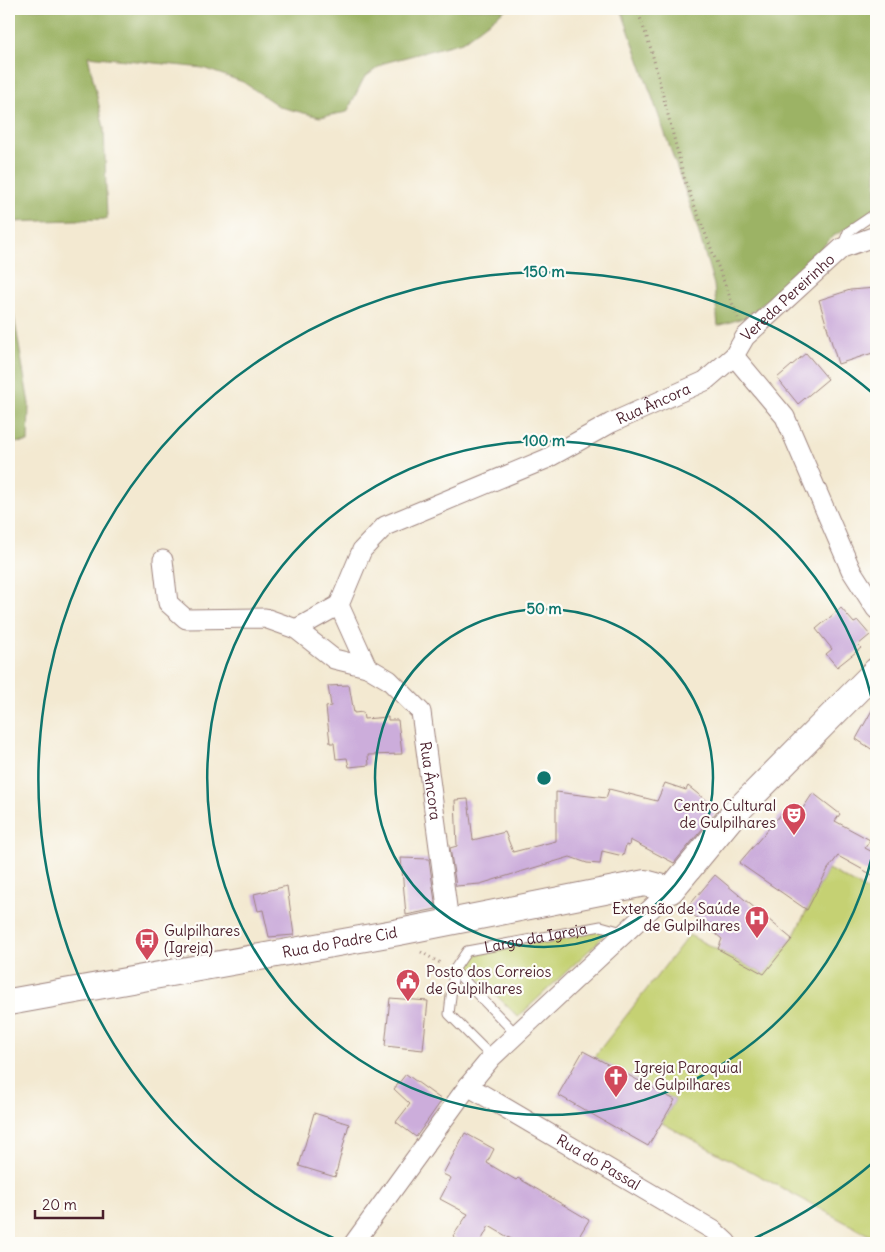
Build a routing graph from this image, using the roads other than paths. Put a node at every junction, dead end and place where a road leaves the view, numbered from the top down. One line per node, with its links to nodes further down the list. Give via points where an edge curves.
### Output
1 (876, 213): 3 (lane, via 848,232)
2 (876, 236): 3 (street, Vereda Pereirinho)
3 (842, 248): 4 (street, Vereda Pereirinho, via 745,337)
4 (734, 356): 6 (street, Rua Âncora, via 705,382 611,423 546,459 385,526 362,550); 7 (street, via 785,417 851,570)
5 (163, 560): 8 (street, Rua Âncora, via 168,603 186,619 265,618)
6 (339, 605): 8 (street); 9 (street)
7 (876, 609)
8 (296, 629): 9 (street, Rua Âncora, via 334,659)
9 (367, 667): 12 (street, Rua Âncora, via 389,680 421,712)
10 (876, 671): 11 (street, via 733,815)
11 (671, 890): 12 (street, Rua do Padre Cid, via 646,883); 13 (street, Largo da Igreja)
12 (450, 922): 15 (street, Rua do Padre Cid)
13 (626, 933): 14 (lane, Largo da Igreja, via 602,926 467,951); 16 (street, Largo da Igreja)
14 (454, 970): 16 (lane); 17 (lane, via 449,1014)
15 (9, 1002)
16 (517, 1035): 17 (street, Largo da Igreja)
17 (492, 1057): 18 (street, Largo da Igreja)
18 (468, 1086): 19 (street, Largo da Igreja); 20 (street, Rua do Passal, via 713,1230)
19 (354, 1243)
20 (727, 1243)

